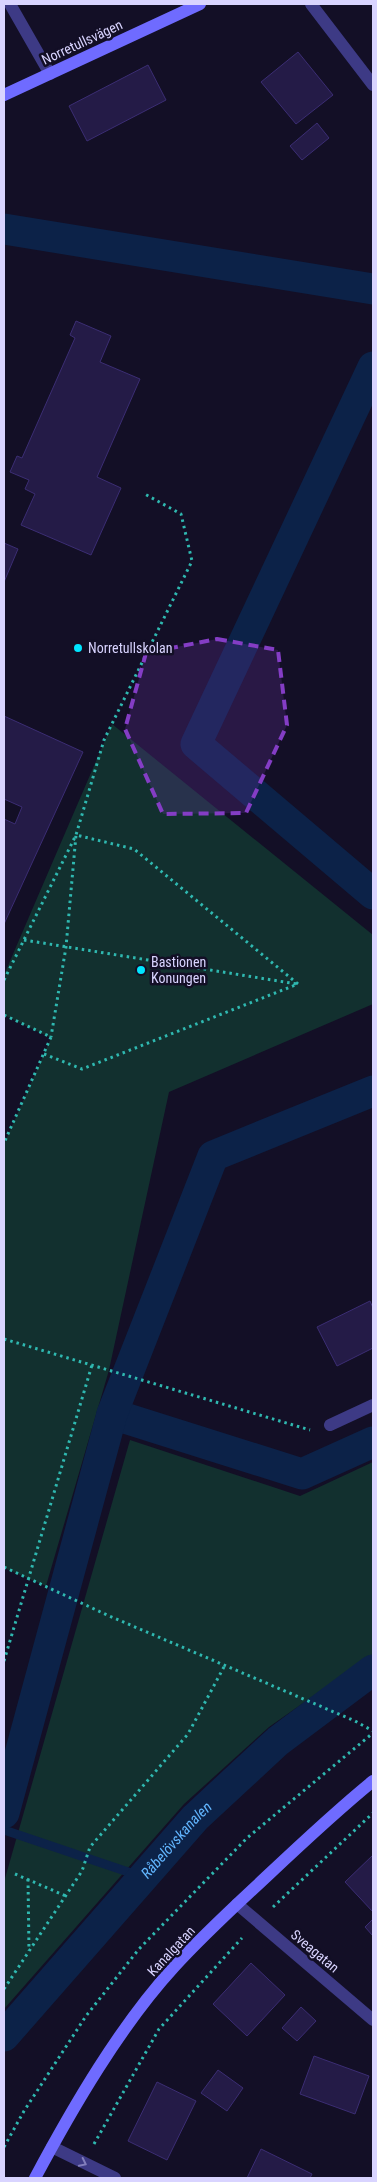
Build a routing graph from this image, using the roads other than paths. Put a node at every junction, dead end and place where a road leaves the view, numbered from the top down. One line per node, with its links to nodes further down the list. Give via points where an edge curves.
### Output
1 (10, 4): 4 (street)
2 (200, 4): 4 (street, Norretullsvägen)
3 (311, 4): 5 (street)
4 (50, 74): 6 (street, Norretullsvägen)
5 (373, 85)
6 (4, 95)
7 (373, 1405): 8 (street)
8 (330, 1425)
9 (373, 1781): 10 (street, Kanalgatan)
10 (237, 1904): 11 (street, Sveagatan); 12 (street, Kanalgatan, via 174,1967 128,2025)
11 (373, 2020)
12 (52, 2147): 13 (street, Kanalgatan); 14 (street, one-way to 14)
13 (35, 2178)
14 (115, 2178)

